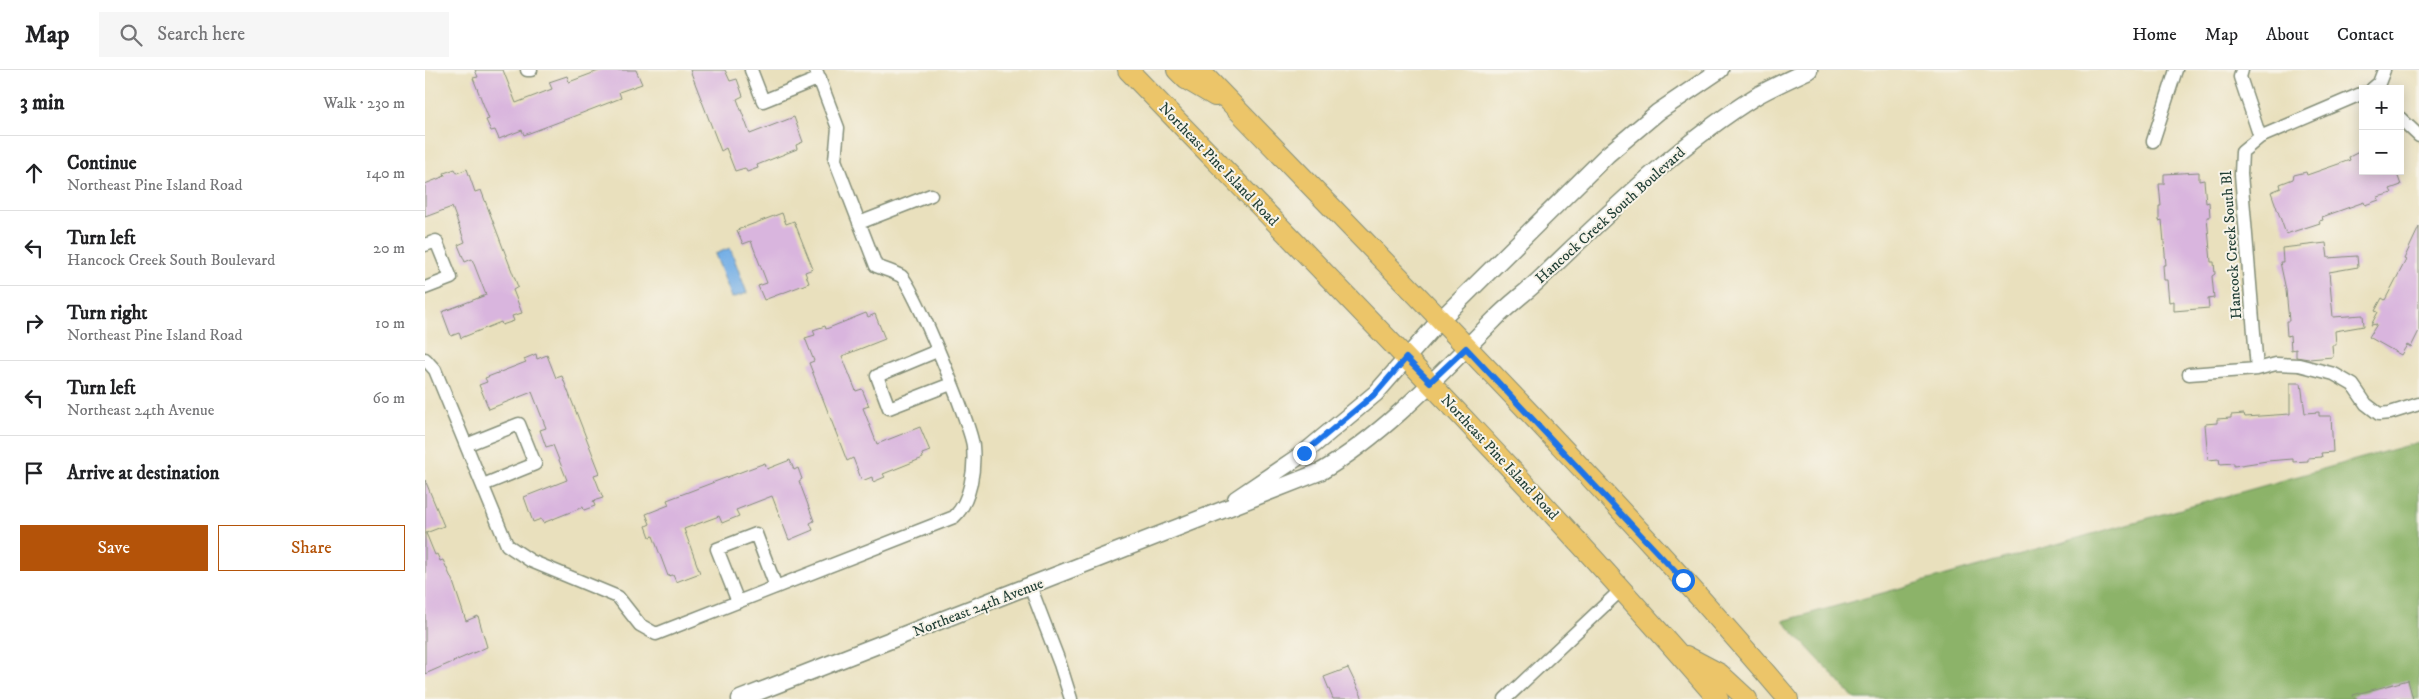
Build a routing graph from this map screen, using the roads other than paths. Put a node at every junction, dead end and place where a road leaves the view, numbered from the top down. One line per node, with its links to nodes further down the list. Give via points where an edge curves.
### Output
1 (751, 70): 10 (street, via 763,101)
2 (1128, 70): 25 (main road, Northeast Pine Island Road)
3 (1177, 70): 13 (main road, via 1186,80)
4 (1199, 70): 13 (main road)
5 (1720, 70): 22 (street, via 1632,132)
6 (1809, 70): 23 (street, Hancock Creek South Boulevard, via 1759,95 1676,153 1613,208)
7 (2176, 70): 17 (street)
8 (2242, 70): 16 (street, via 2240,77)
9 (2384, 70): 11 (street)
10 (818, 74): 19 (street, via 838,128 835,160)
11 (2377, 85)
12 (2359, 95): 16 (street)
13 (1235, 107): 22 (main road)
14 (2404, 122): 15 (street)
15 (2419, 136)
16 (2259, 137): 27 (street, Hancock Creek South Bl, via 2242,152 2241,174)
17 (2153, 141)
18 (931, 195): 19 (street)
19 (859, 223): 24 (street, via 876,266 902,277 919,303)
20 (425, 246): 21 (street, via 436,241 451,278)
21 (425, 288)
22 (1439, 321): 23 (main road); 25 (street)
23 (1466, 348): 29 (street, Hancock Creek South Boulevard); 45 (main road, via 1677,573)
24 (937, 351): 30 (street); 30 (street, via 877,376 889,408)
25 (1406, 358): 29 (main road, Northeast Pine Island Road); 34 (street, Northeast 24th Avenue, via 1376,393 1304,453)
26 (425, 359): 32 (street, via 435,370)
27 (2257, 369): 28 (street); 31 (street, via 2276,364 2334,374 2353,385 2366,404 2379,414)
28 (2189, 374)
29 (1430, 382): 34 (street, Northeast 24th Avenue, via 1401,411 1322,471); 37 (main road, Northeast Pine Island Road)
30 (951, 384): 36 (street, via 973,445 970,493 955,518)
31 (2419, 404)
32 (466, 445): 33 (street); 33 (street, via 519,424 535,464)
33 (483, 485): 38 (street, via 507,545 531,561 618,597 640,625 656,634)
34 (1216, 512): 35 (street, Northeast 24th Avenue)
35 (1030, 586): 40 (street, Northeast 24th Avenue); 41 (street)
36 (776, 587): 38 (street); 38 (street, via 756,534 717,549)
37 (1623, 588): 39 (main road, Northeast Pine Island Road); 42 (street)
38 (738, 602)
39 (1679, 654): 43 (main road, Northeast Pine Island Road); 44 (main road, via 1695,659 1720,674)
40 (739, 699)
41 (1071, 699)
42 (1505, 699)
43 (1718, 699)
44 (1747, 699)
45 (1788, 699)

